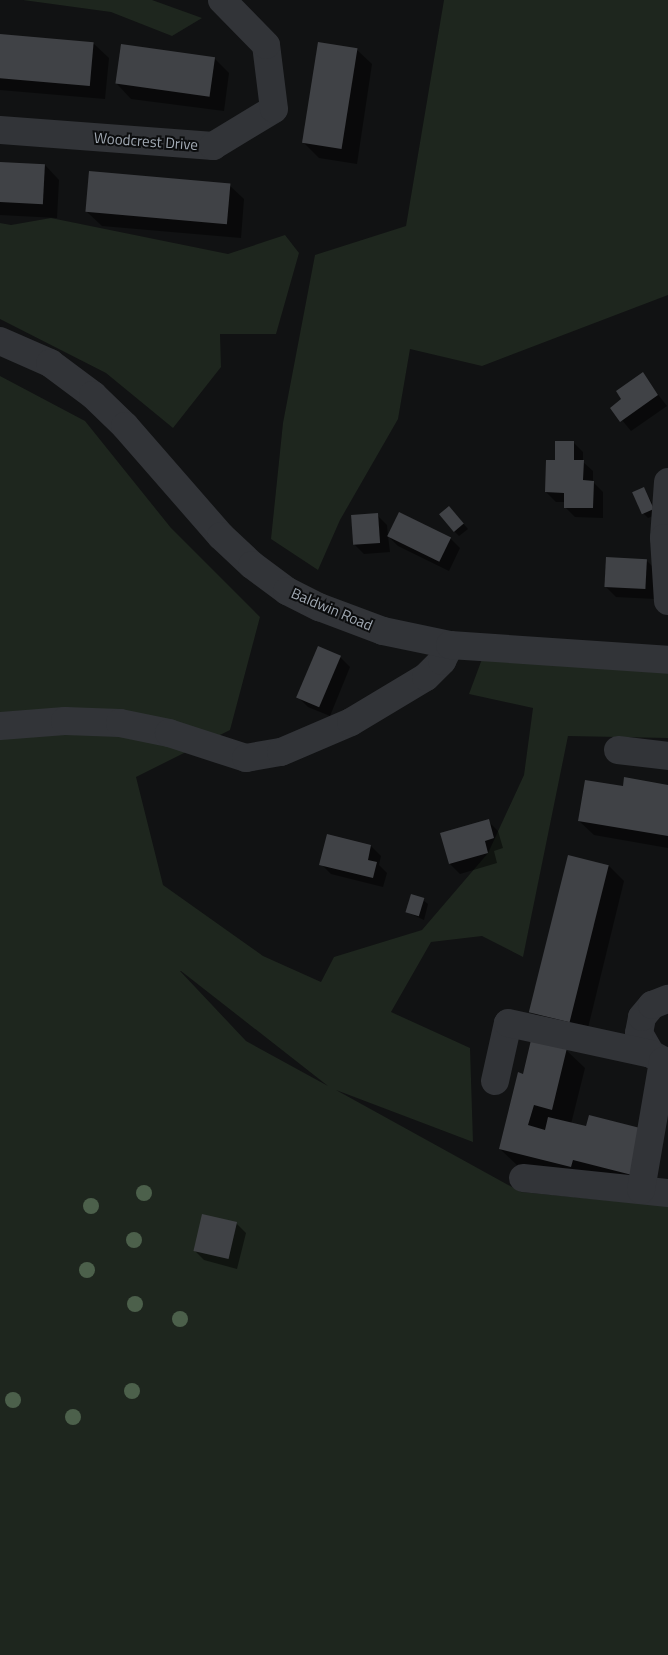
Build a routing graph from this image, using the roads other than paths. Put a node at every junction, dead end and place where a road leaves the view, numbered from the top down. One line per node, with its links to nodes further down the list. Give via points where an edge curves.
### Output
1 (222, 0): 2 (street, Woodcrest Drive, via 266,45 274,109 213,146)
2 (0, 130)
3 (0, 341): 6 (street, Baldwin Road, via 50,363 93,395 125,426 221,536 287,591 330,612 383,631)
4 (668, 482): 5 (street, via 664,538)
5 (668, 601)
6 (450, 645): 7 (street, Baldwin Road); 8 (street, via 442,661 426,677 351,722 281,752 246,758 169,732 120,723 65,721)
7 (668, 660)
8 (0, 726)
9 (618, 750): 10 (street)
10 (668, 756)
11 (667, 994): 12 (street, via 642,1017 639,1033)
12 (661, 1059): 13 (street, via 508,1023); 15 (street)
13 (495, 1080)
14 (523, 1178): 15 (street)
15 (641, 1190): 16 (street)
16 (668, 1193)

